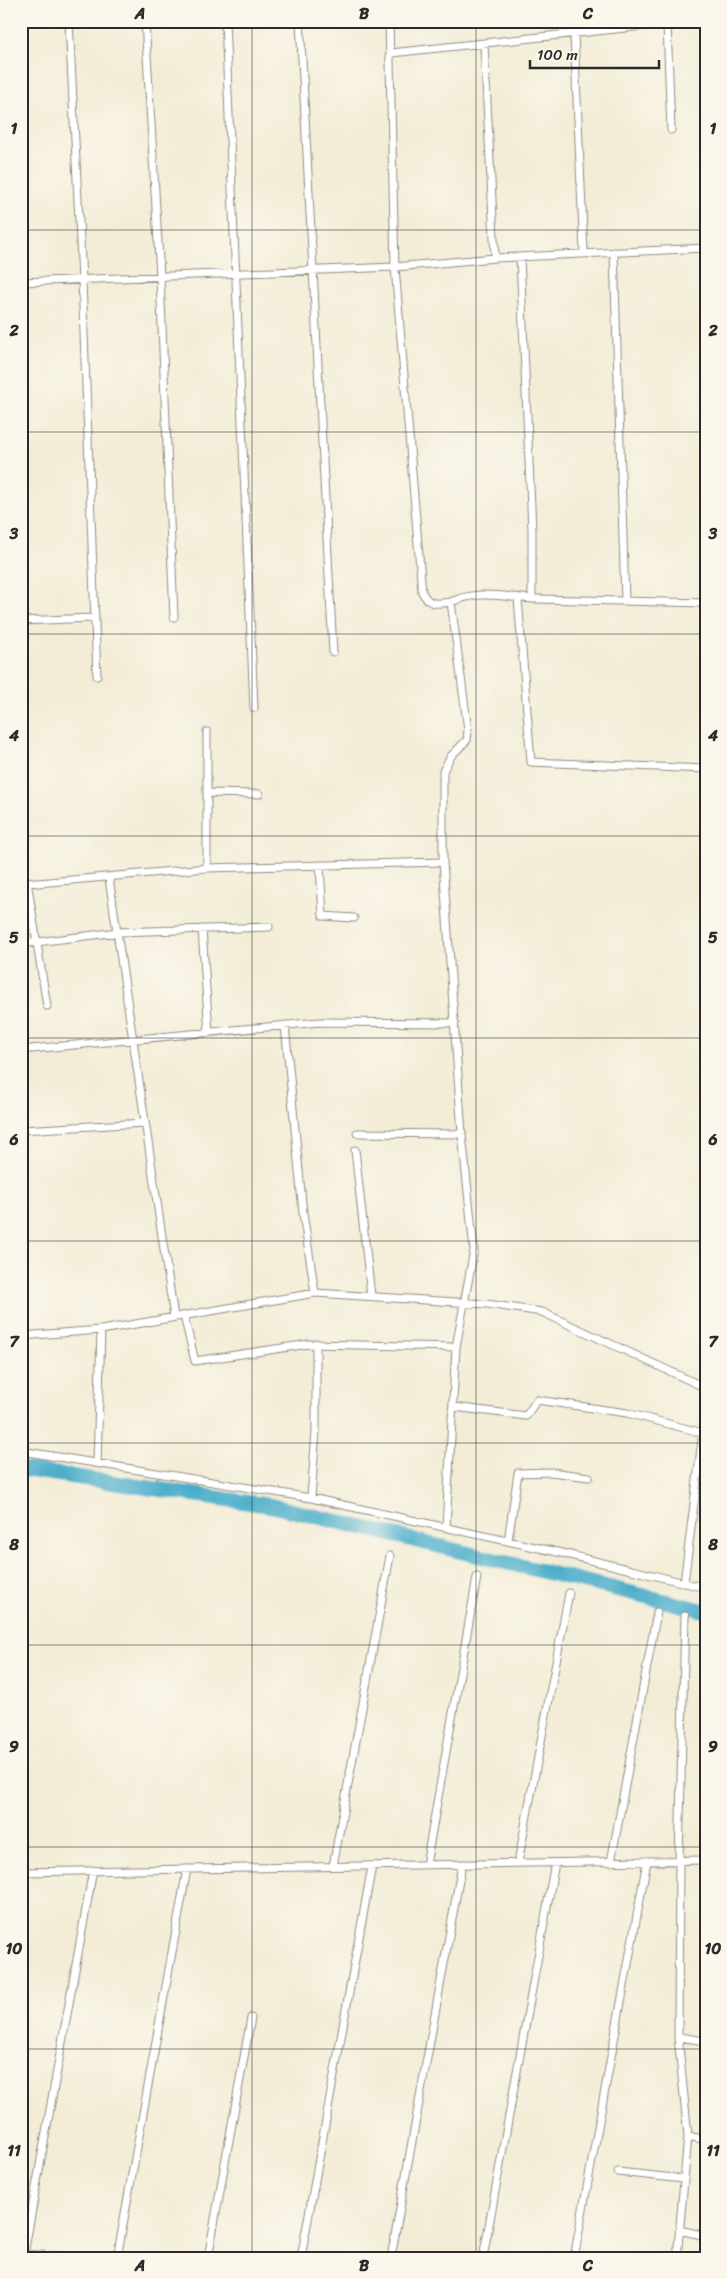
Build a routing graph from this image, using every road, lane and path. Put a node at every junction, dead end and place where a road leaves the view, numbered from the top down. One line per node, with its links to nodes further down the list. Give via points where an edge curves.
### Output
1 (69, 21): 21 (street)
2 (145, 21): 20 (street)
3 (225, 21): 19 (street)
4 (300, 21): 18 (street)
5 (389, 21): 10 (street)
6 (690, 21): 7 (street)
7 (667, 24): 8 (street); 11 (street)
8 (574, 34): 9 (street); 13 (street)
9 (484, 44): 10 (street); 16 (street)
10 (390, 53): 17 (street)
11 (671, 130)
12 (706, 248): 14 (street)
13 (584, 252): 14 (street); 15 (street)
14 (614, 252): 25 (street)
15 (520, 257): 16 (street); 24 (street)
16 (495, 258): 17 (street)
17 (395, 267): 18 (street); 26 (street, via 422,592 426,601 434,605)
18 (314, 271): 19 (street); 31 (street)
19 (237, 274): 20 (street); 33 (street)
20 (160, 277): 21 (street); 28 (street)
21 (82, 280): 22 (street); 29 (street)
22 (21, 282)
23 (518, 598): 24 (street); 26 (street, via 467,595); 35 (street, via 531,762)
24 (532, 599): 25 (street)
25 (625, 601): 27 (street)
26 (451, 602): 38 (street, via 468,730 467,740 451,756 443,771)
27 (706, 603)
28 (174, 617)
29 (94, 618): 30 (street); 32 (street)
30 (21, 621)
31 (333, 652)
32 (97, 676)
33 (254, 708)
34 (207, 732): 36 (street)
35 (706, 769)
36 (207, 793): 37 (street); 40 (street)
37 (259, 794)
38 (443, 862): 39 (street); 50 (street)
39 (320, 865): 40 (street); 43 (street, via 323,916)
40 (207, 868): 41 (street)
41 (109, 878): 42 (street, via 38,883); 46 (street)
42 (24, 880): 47 (street)
43 (354, 918)
44 (269, 927): 45 (street)
45 (202, 930): 46 (street); 52 (street)
46 (118, 932): 47 (street); 53 (street)
47 (37, 942): 48 (street); 49 (street)
48 (21, 944)
49 (47, 1006)
50 (455, 1023): 51 (street, via 319,1022); 58 (street)
51 (285, 1025): 52 (street); 60 (street, via 303,1213)
52 (208, 1033): 53 (street)
53 (132, 1041): 54 (street); 55 (street)
54 (21, 1050)
55 (144, 1123): 56 (street); 64 (street)
56 (21, 1130)
57 (357, 1133): 58 (street)
58 (462, 1134): 62 (street, via 474,1250)
59 (355, 1150): 61 (street)
60 (315, 1293): 61 (street); 63 (street)
61 (371, 1296): 62 (street)
62 (464, 1303): 68 (street); 69 (street, via 542,1312)
63 (184, 1316): 64 (street); 67 (street, via 195,1361)
64 (174, 1318): 65 (street)
65 (101, 1330): 66 (street); 74 (street)
66 (21, 1336)
67 (316, 1344): 68 (street); 76 (street, via 316,1431)
68 (456, 1347): 70 (street)
69 (706, 1388)
70 (454, 1407): 72 (street, via 526,1416 537,1400 627,1413); 77 (street)
71 (706, 1409): 72 (street)
72 (703, 1433): 81 (street)
73 (21, 1451): 74 (street)
74 (97, 1463): 76 (street)
75 (589, 1477): 78 (street, via 550,1472 518,1474)
76 (311, 1498): 77 (street)
77 (446, 1528): 78 (street)
78 (508, 1541): 81 (street)
79 (390, 1556): 94 (street)
80 (477, 1577): 93 (street)
81 (684, 1583): 82 (street)
82 (706, 1588)
83 (568, 1592): 92 (street)
84 (657, 1612): 88 (street)
85 (685, 1616): 87 (street)
86 (706, 1860): 87 (street)
87 (679, 1861): 89 (street); 100 (street)
88 (611, 1862): 89 (street); 90 (street)
89 (646, 1862): 115 (street)
90 (555, 1863): 92 (street); 114 (street)
91 (462, 1864): 92 (street); 93 (street); 113 (street)
92 (518, 1864)
93 (426, 1865): 95 (street)
94 (333, 1866): 95 (street); 96 (street)
95 (372, 1866): 112 (street)
96 (187, 1869): 97 (street); 110 (street)
97 (93, 1870): 98 (street); 108 (street)
98 (21, 1872)
99 (251, 2018): 111 (street)
100 (678, 2037): 101 (street); 102 (street)
101 (706, 2041)
102 (688, 2136): 103 (street); 105 (street)
103 (706, 2140)
104 (618, 2172): 105 (street)
105 (683, 2179): 106 (street)
106 (679, 2230): 107 (street); 116 (street)
107 (706, 2236)
108 (23, 2254): 109 (street)
109 (88, 2258)
110 (117, 2258)
111 (208, 2258)
112 (301, 2258)
113 (391, 2258)
114 (483, 2258)
115 (574, 2258)
116 (678, 2258)

